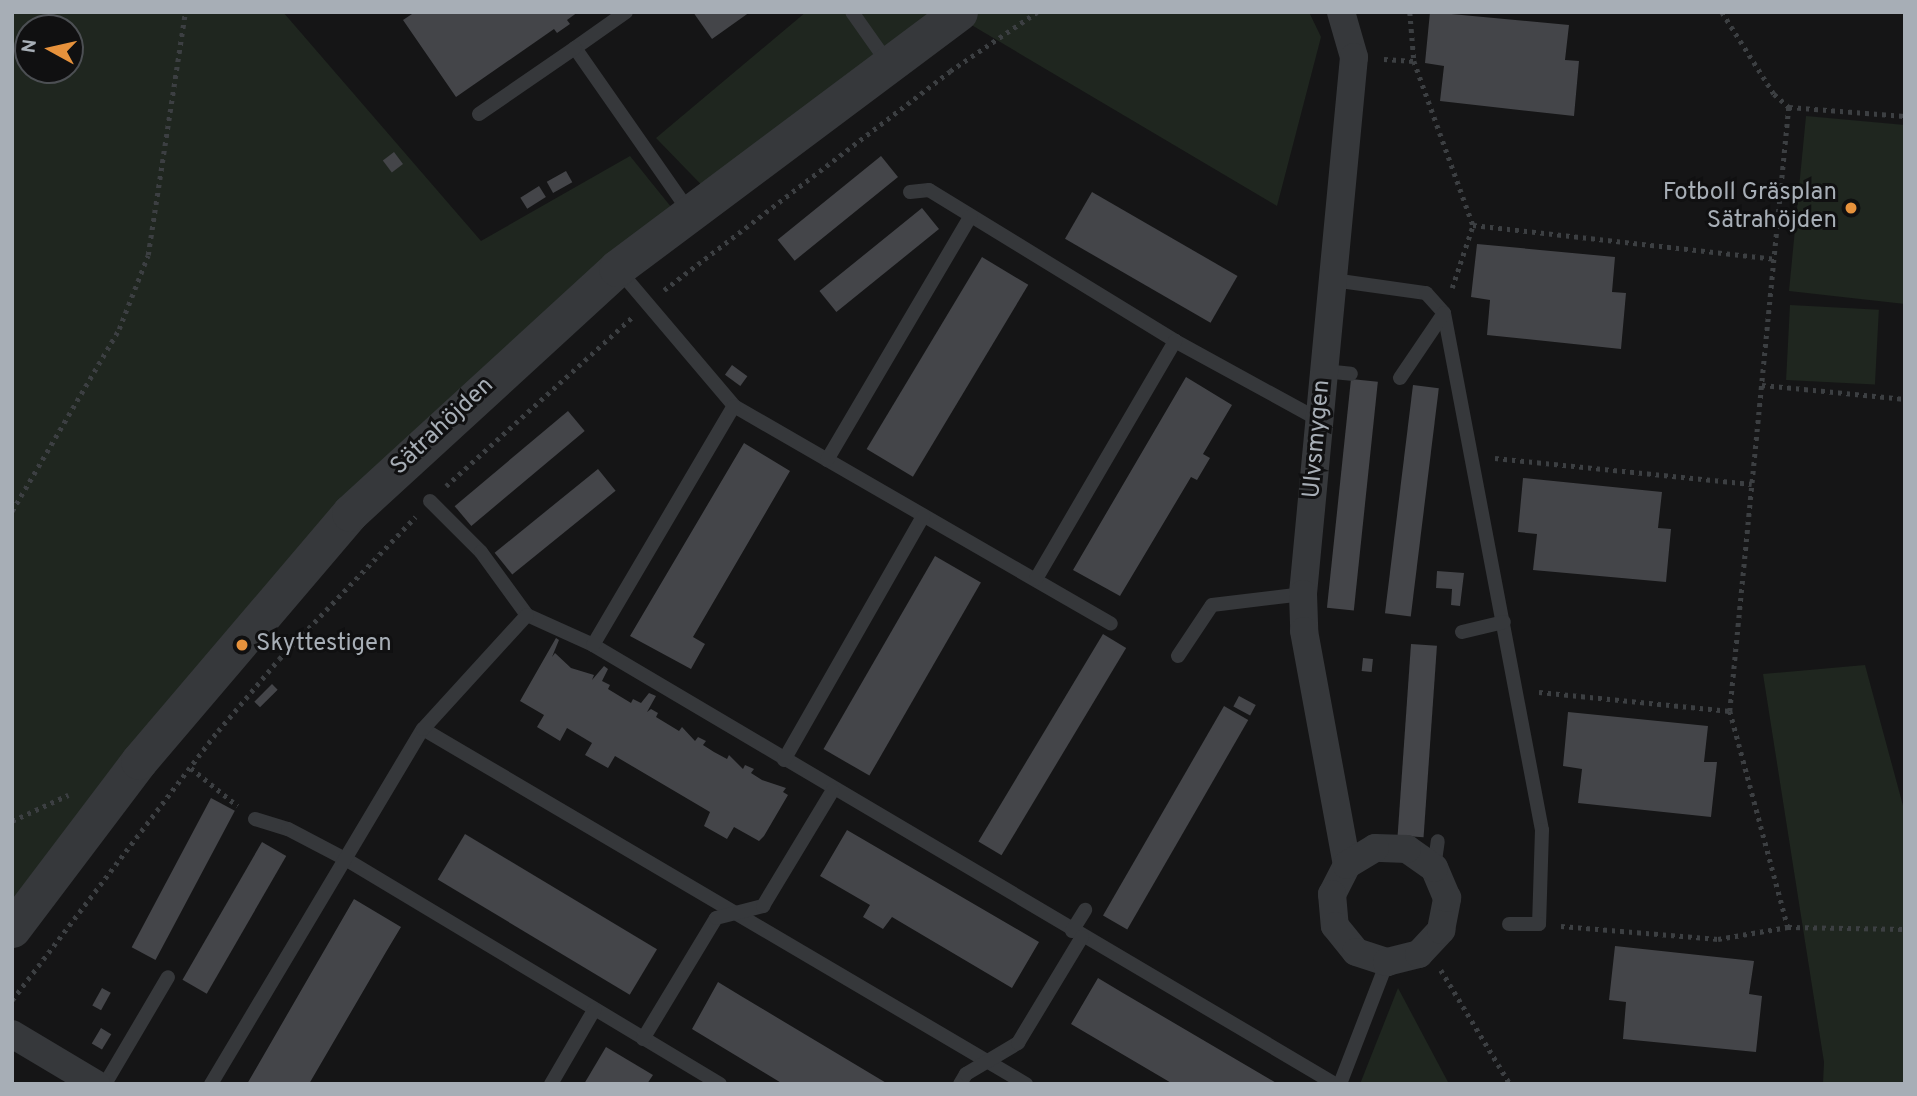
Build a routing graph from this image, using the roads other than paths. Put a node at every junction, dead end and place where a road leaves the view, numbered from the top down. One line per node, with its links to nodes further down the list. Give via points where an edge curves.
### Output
1 (626, 12): 5 (lane)
2 (852, 12): 6 (lane)
3 (959, 12): 6 (street, Sätrahöjden)
4 (1341, 12): 12 (street, Ulvsmygen, via 1354,57)
5 (575, 48): 7 (lane); 9 (lane)
6 (888, 64): 9 (street, Sätrahöjden)
7 (479, 114)
8 (910, 192): 10 (lane, via 929,190)
9 (690, 213): 11 (street, Sätrahöjden)
10 (971, 216): 14 (lane); 18 (lane)
11 (617, 268): 16 (lane, via 657,321); 38 (street, Sätrahöjden, via 350,513 139,761)
12 (1333, 280): 13 (lane, via 1426,293); 17 (street, Ulvsmygen, via 1337,372)
13 (1444, 313): 15 (lane); 24 (lane)
14 (1175, 341): 17 (lane); 21 (lane)
15 (1400, 378)
16 (734, 406): 18 (lane); 27 (lane)
17 (1319, 420): 22 (street, Ulvsmygen)
18 (827, 460): 20 (lane)
19 (430, 500): 23 (lane, via 481,552)
20 (923, 516): 21 (lane); 30 (lane)
21 (1036, 579): 25 (lane)
22 (1303, 594): 28 (lane, via 1212,605); 34 (street, Ulvsmygen, via 1315,630)
23 (527, 615): 27 (lane); 29 (lane)
24 (1504, 622): 26 (lane); 37 (lane, via 1542,830 1539,924)
25 (1111, 624)
26 (1462, 632)
27 (593, 645): 30 (lane)
28 (1178, 656)
29 (423, 729): 33 (lane); 36 (lane)
30 (784, 760): 31 (lane)
31 (833, 790): 36 (lane, via 763,906); 39 (lane)
32 (255, 820): 33 (lane, via 288,829)
33 (347, 860): 42 (lane); 47 (lane)
34 (1346, 864): 40 (street, via 1332,894 1335,926 1356,952); 40 (street, via 1375,848 1436,854 1456,899 1441,930 1419,954)
35 (1085, 909): 39 (lane)
36 (735, 913): 44 (lane, via 716,918); 45 (lane)
37 (1509, 924)
38 (12, 929)
39 (1077, 934): 45 (lane, via 1018,1043); 52 (lane)
40 (1387, 962): 52 (lane)
41 (168, 976): 46 (lane)
42 (594, 1010): 44 (lane); 48 (lane)
43 (12, 1034): 46 (street)
44 (643, 1039): 49 (lane)
45 (987, 1060): 50 (lane, via 965,1074); 51 (lane)
46 (93, 1082)
47 (211, 1084)
48 (551, 1084)
49 (720, 1084)
50 (960, 1084)
51 (1026, 1084)
52 (1338, 1084)

